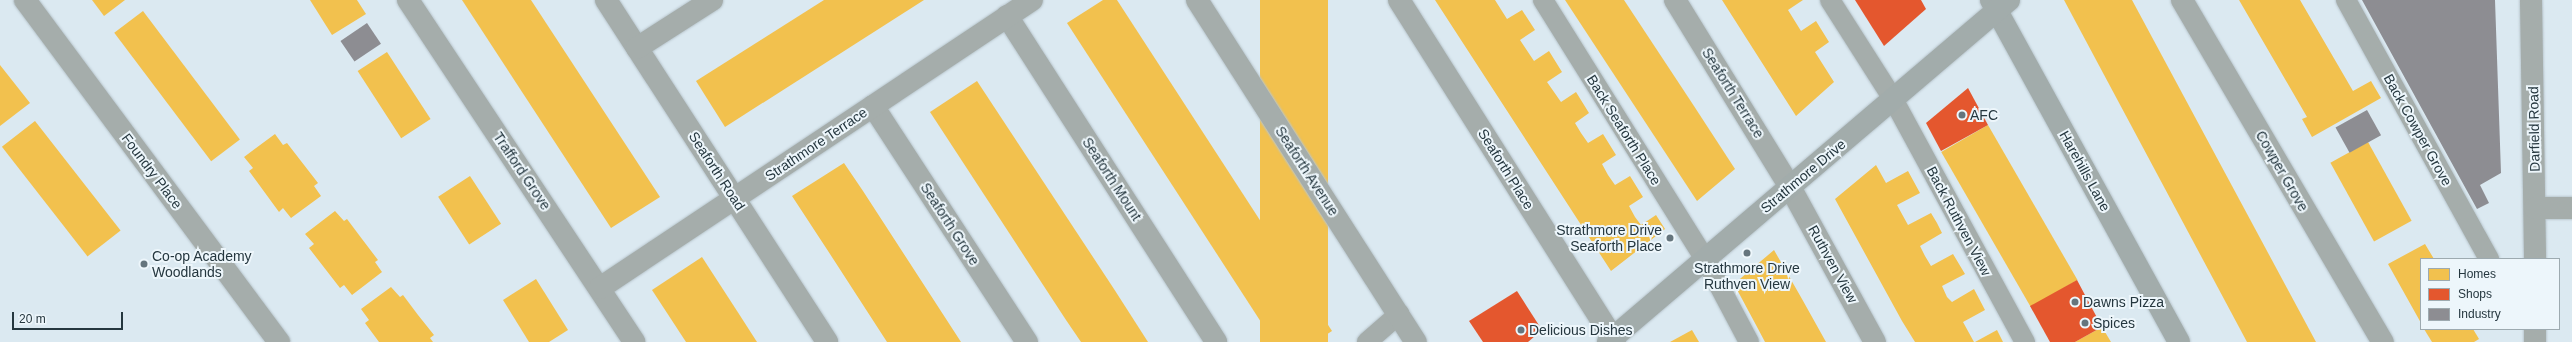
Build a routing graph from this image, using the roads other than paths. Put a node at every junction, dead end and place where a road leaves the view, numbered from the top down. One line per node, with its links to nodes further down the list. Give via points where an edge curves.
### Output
1 (25, 0): 30 (street, Foundry Place)
2 (408, 0): 26 (street, Trafford Grove)
3 (606, 0): 16 (street, Seaforth Road)
4 (712, 0): 16 (street)
5 (1032, 0): 15 (street, Strathmore Terrace)
6 (1197, 0): 27 (street, Seaforth Avenue)
7 (1399, 0): 29 (street, Seaforth Place)
8 (1543, 0): 25 (lane, Back Seaforth Place)
9 (1675, 0): 19 (street, Seaforth Terrace)
10 (1830, 0): 17 (lane, Back Ruthven View)
11 (2182, 0): 41 (street, Cowper Grove)
12 (2346, 0): 23 (lane, Back Cowper Grove)
13 (2531, 0): 21 (street, Darfield Road)
14 (1999, 3): 17 (street, Strathmore Drive); 40 (street, Harehills Lane)
15 (1007, 16): 18 (street, Strathmore Terrace); 34 (street, Seaforth Mount)
16 (636, 48): 20 (street, Seaforth Road)
17 (1893, 99): 19 (street, Strathmore Drive); 39 (lane, Back Ruthven View)
18 (873, 106): 20 (street, Strathmore Terrace); 33 (street, Seaforth Grove)
19 (1790, 187): 25 (street, Strathmore Drive); 38 (street, Ruthven View)
20 (735, 199): 26 (street, Strathmore Terrace); 32 (street, Seaforth Road)
21 (2535, 208): 22 (street); 24 (street, Darfield Road)
22 (2572, 208)
23 (2488, 258)
24 (2535, 258)
25 (1705, 259): 29 (street, Strathmore Drive); 37 (lane, Back Seaforth Place)
26 (600, 288): 31 (street, Trafford Grove)
27 (1399, 314): 35 (lane); 36 (street, Seaforth Avenue)
28 (2535, 330): 42 (street)
29 (1612, 341)
30 (279, 342)
31 (634, 342)
32 (827, 342)
33 (1027, 342)
34 (1216, 342)
35 (1367, 342)
36 (1416, 342)
37 (1749, 342)
38 (1875, 342)
39 (2025, 342)
40 (2179, 342)
41 (2383, 342)
42 (2535, 342)

